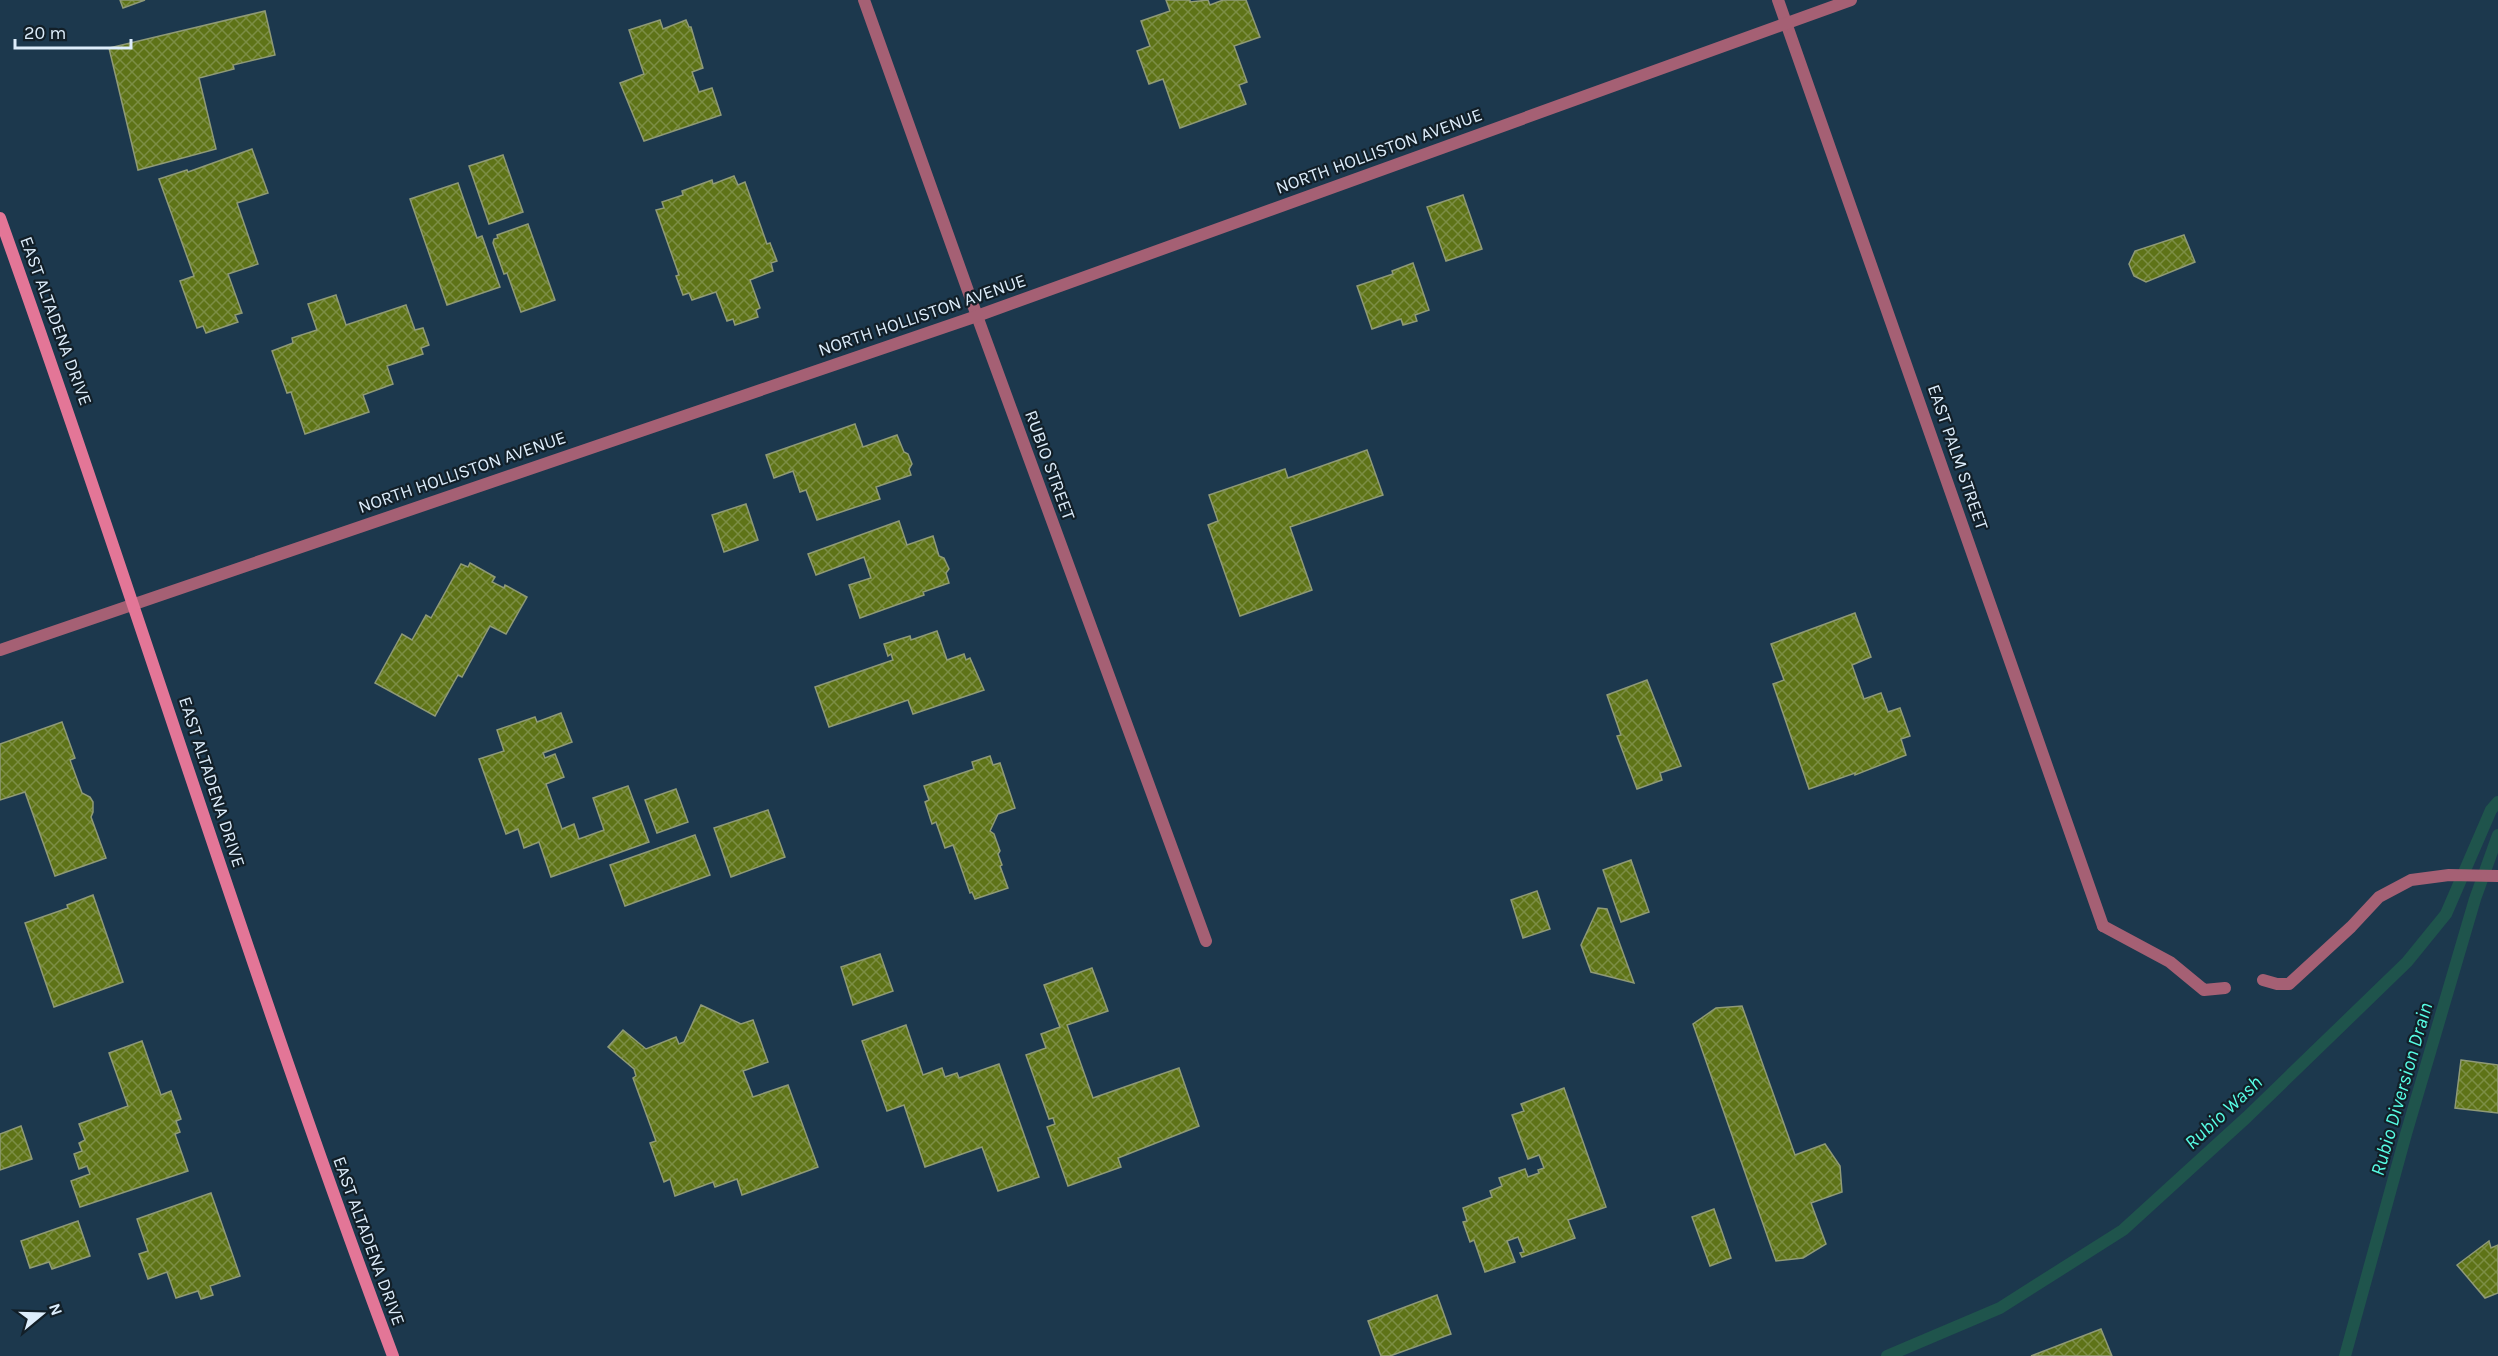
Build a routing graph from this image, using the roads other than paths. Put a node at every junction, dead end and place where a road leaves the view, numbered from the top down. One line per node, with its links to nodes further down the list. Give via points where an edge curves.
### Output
1 (864, 0): 6 (street, RUBIO STREET)
2 (1778, 0): 4 (street, EAST PALM STREET)
3 (1851, 0): 4 (street, NORTH HOLLISTON AVENUE)
4 (1786, 23): 6 (street, NORTH HOLLISTON AVENUE); 12 (street, EAST PALM STREET, via 2103,926 2170,962 2204,990)
5 (0, 218): 7 (main road, EAST ALTADENA DRIVE)
6 (977, 316): 7 (street, NORTH HOLLISTON AVENUE); 10 (street, RUBIO STREET)
7 (134, 603): 8 (street, NORTH HOLLISTON AVENUE); 13 (main road, EAST ALTADENA DRIVE, via 327,1181)
8 (0, 650)
9 (2498, 876): 11 (street, via 2449,875 2411,880 2379,897 2289,984)
10 (1206, 941)
11 (2263, 980)
12 (2224, 988)
13 (393, 1356)

